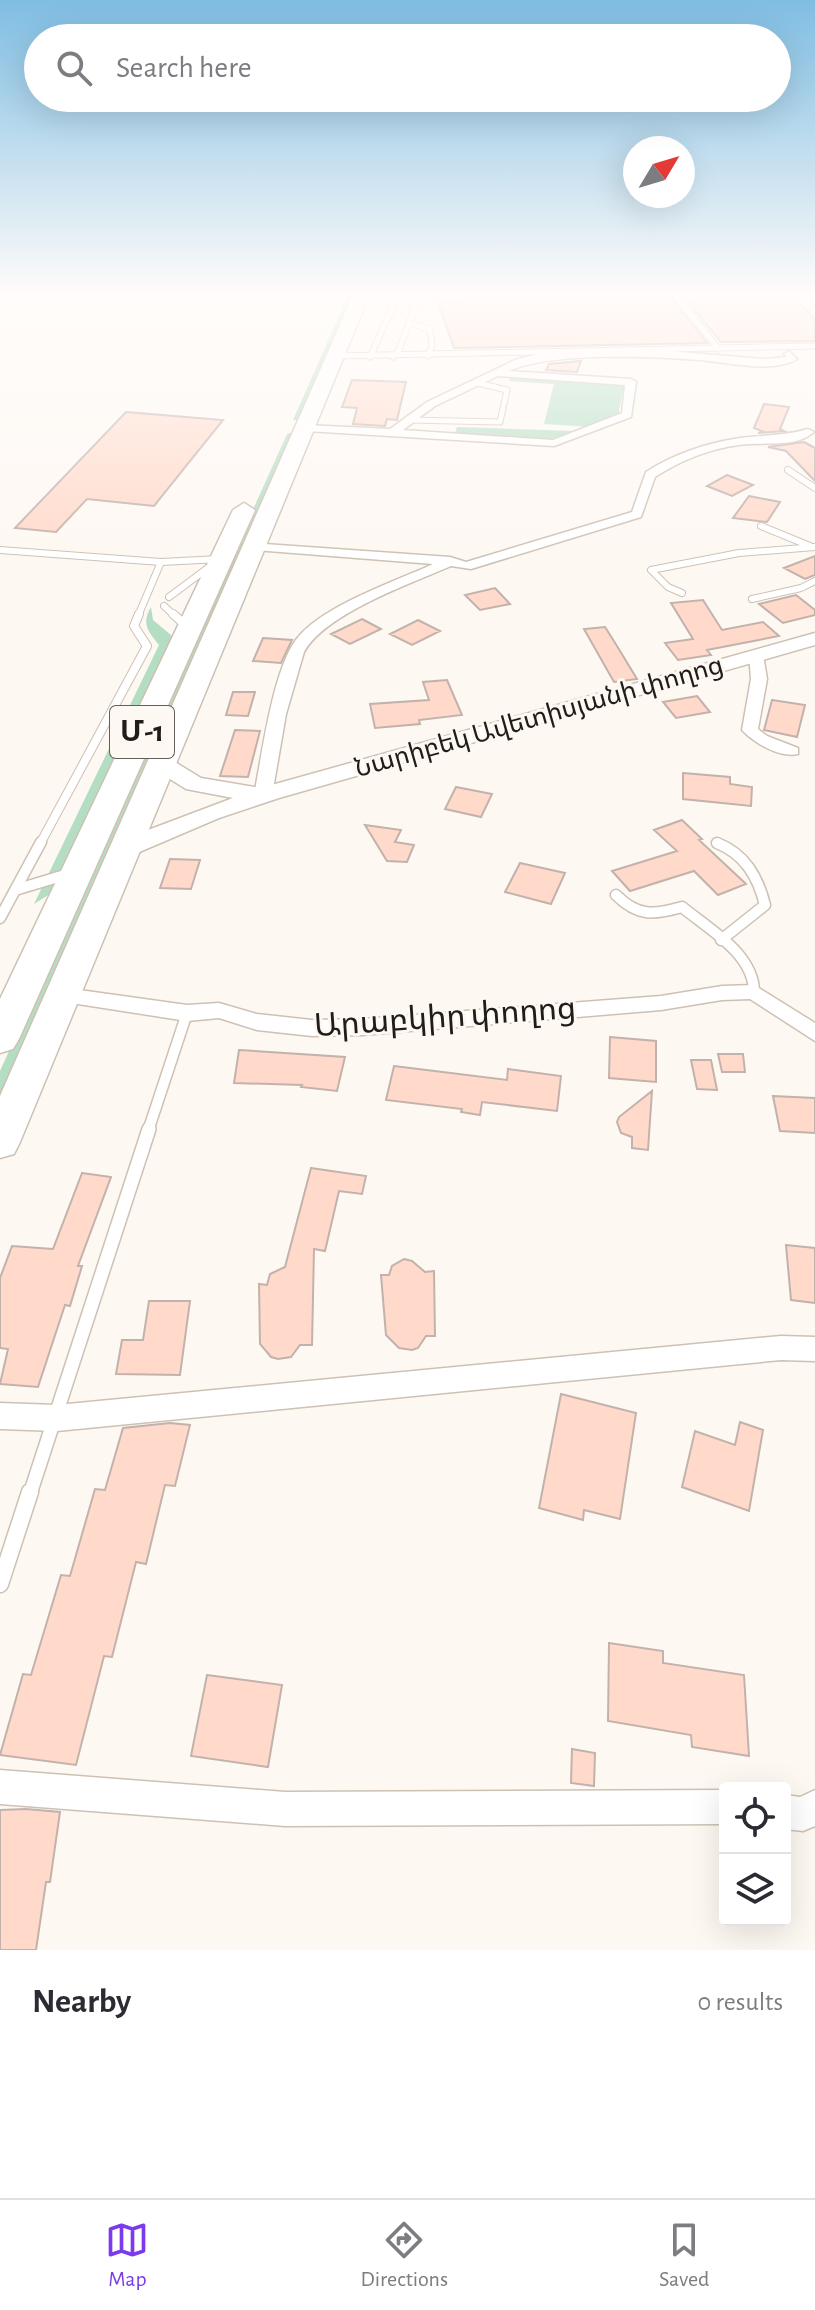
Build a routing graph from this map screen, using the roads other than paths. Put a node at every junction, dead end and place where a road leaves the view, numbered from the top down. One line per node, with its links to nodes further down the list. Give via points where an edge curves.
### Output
1 (321, 382): 5 (highway, Մ-1)
2 (631, 382): 7 (street, via 627,415 554,443)
3 (478, 383): 4 (street); 4 (lane, via 507,390 500,422)
4 (409, 420): 7 (street)
5 (298, 426): 7 (street); 11 (highway, Մ-1); 14 (highway, Մ-1)
6 (808, 432): 15 (street, via 791,440 719,447 662,466 650,475 637,514 627,518 466,566)
7 (392, 433)
8 (788, 470): 9 (lane)
9 (815, 488)
10 (761, 526): 12 (lane)
11 (255, 546): 15 (street); 26 (highway, Մ-1)
12 (814, 547): 18 (lane, via 739,553 651,570)
13 (0, 550): 16 (lane)
14 (222, 559): 16 (lane); 19 (lane); 22 (highway, Մ-1)
15 (450, 561): 27 (street, via 327,621 303,640 275,732)
16 (161, 562): 31 (lane, via 134,626 147,646)
17 (815, 581): 20 (lane)
18 (682, 593)
19 (169, 597)
20 (752, 599)
21 (164, 606): 22 (lane)
22 (190, 630): 30 (highway, Մ-1)
23 (815, 639): 24 (street, Նարիբեկ Ավետիսյանի փողոց)
24 (756, 655): 25 (street, via 759,679 750,730); 27 (street, Նարիբեկ Ավետիսյանի փողոց)
25 (792, 751)
26 (162, 764): 27 (street, via 194,784); 29 (highway, Մ-1)
27 (263, 795): 29 (street, Նարիբեկ Ավետիսյանի փողոց)
28 (717, 843): 34 (lane, via 739,854 765,905)
29 (128, 847): 36 (highway, Մ-1)
30 (78, 871): 31 (lane); 37 (highway, Մ-1)
31 (15, 890): 33 (lane)
32 (616, 895): 34 (lane, via 637,914 651,916 682,907)
33 (0, 918)
34 (721, 940): 35 (lane, via 754,975)
35 (754, 992): 39 (street, Արաբկիր փողոց, via 362,1027 257,1022 219,1010); 40 (street)
36 (65, 995): 39 (street, Արաբկիր փողոց); 43 (highway, Մ-1)
37 (9, 1002): 42 (highway, Մ-1)
38 (815, 1007): 40 (street)
39 (187, 1013): 46 (lane)
40 (795, 1017): 41 (street)
41 (815, 1033)
42 (0, 1039)
43 (0, 1142)
44 (815, 1349): 46 (street, via 765,1349)
45 (0, 1416): 46 (street)
46 (57, 1418): 47 (lane)
47 (0, 1584)
48 (0, 1787): 49 (street, via 285,1809)
49 (719, 1807)
50 (815, 1807): 51 (street, via 803,1814)
51 (791, 1813)

